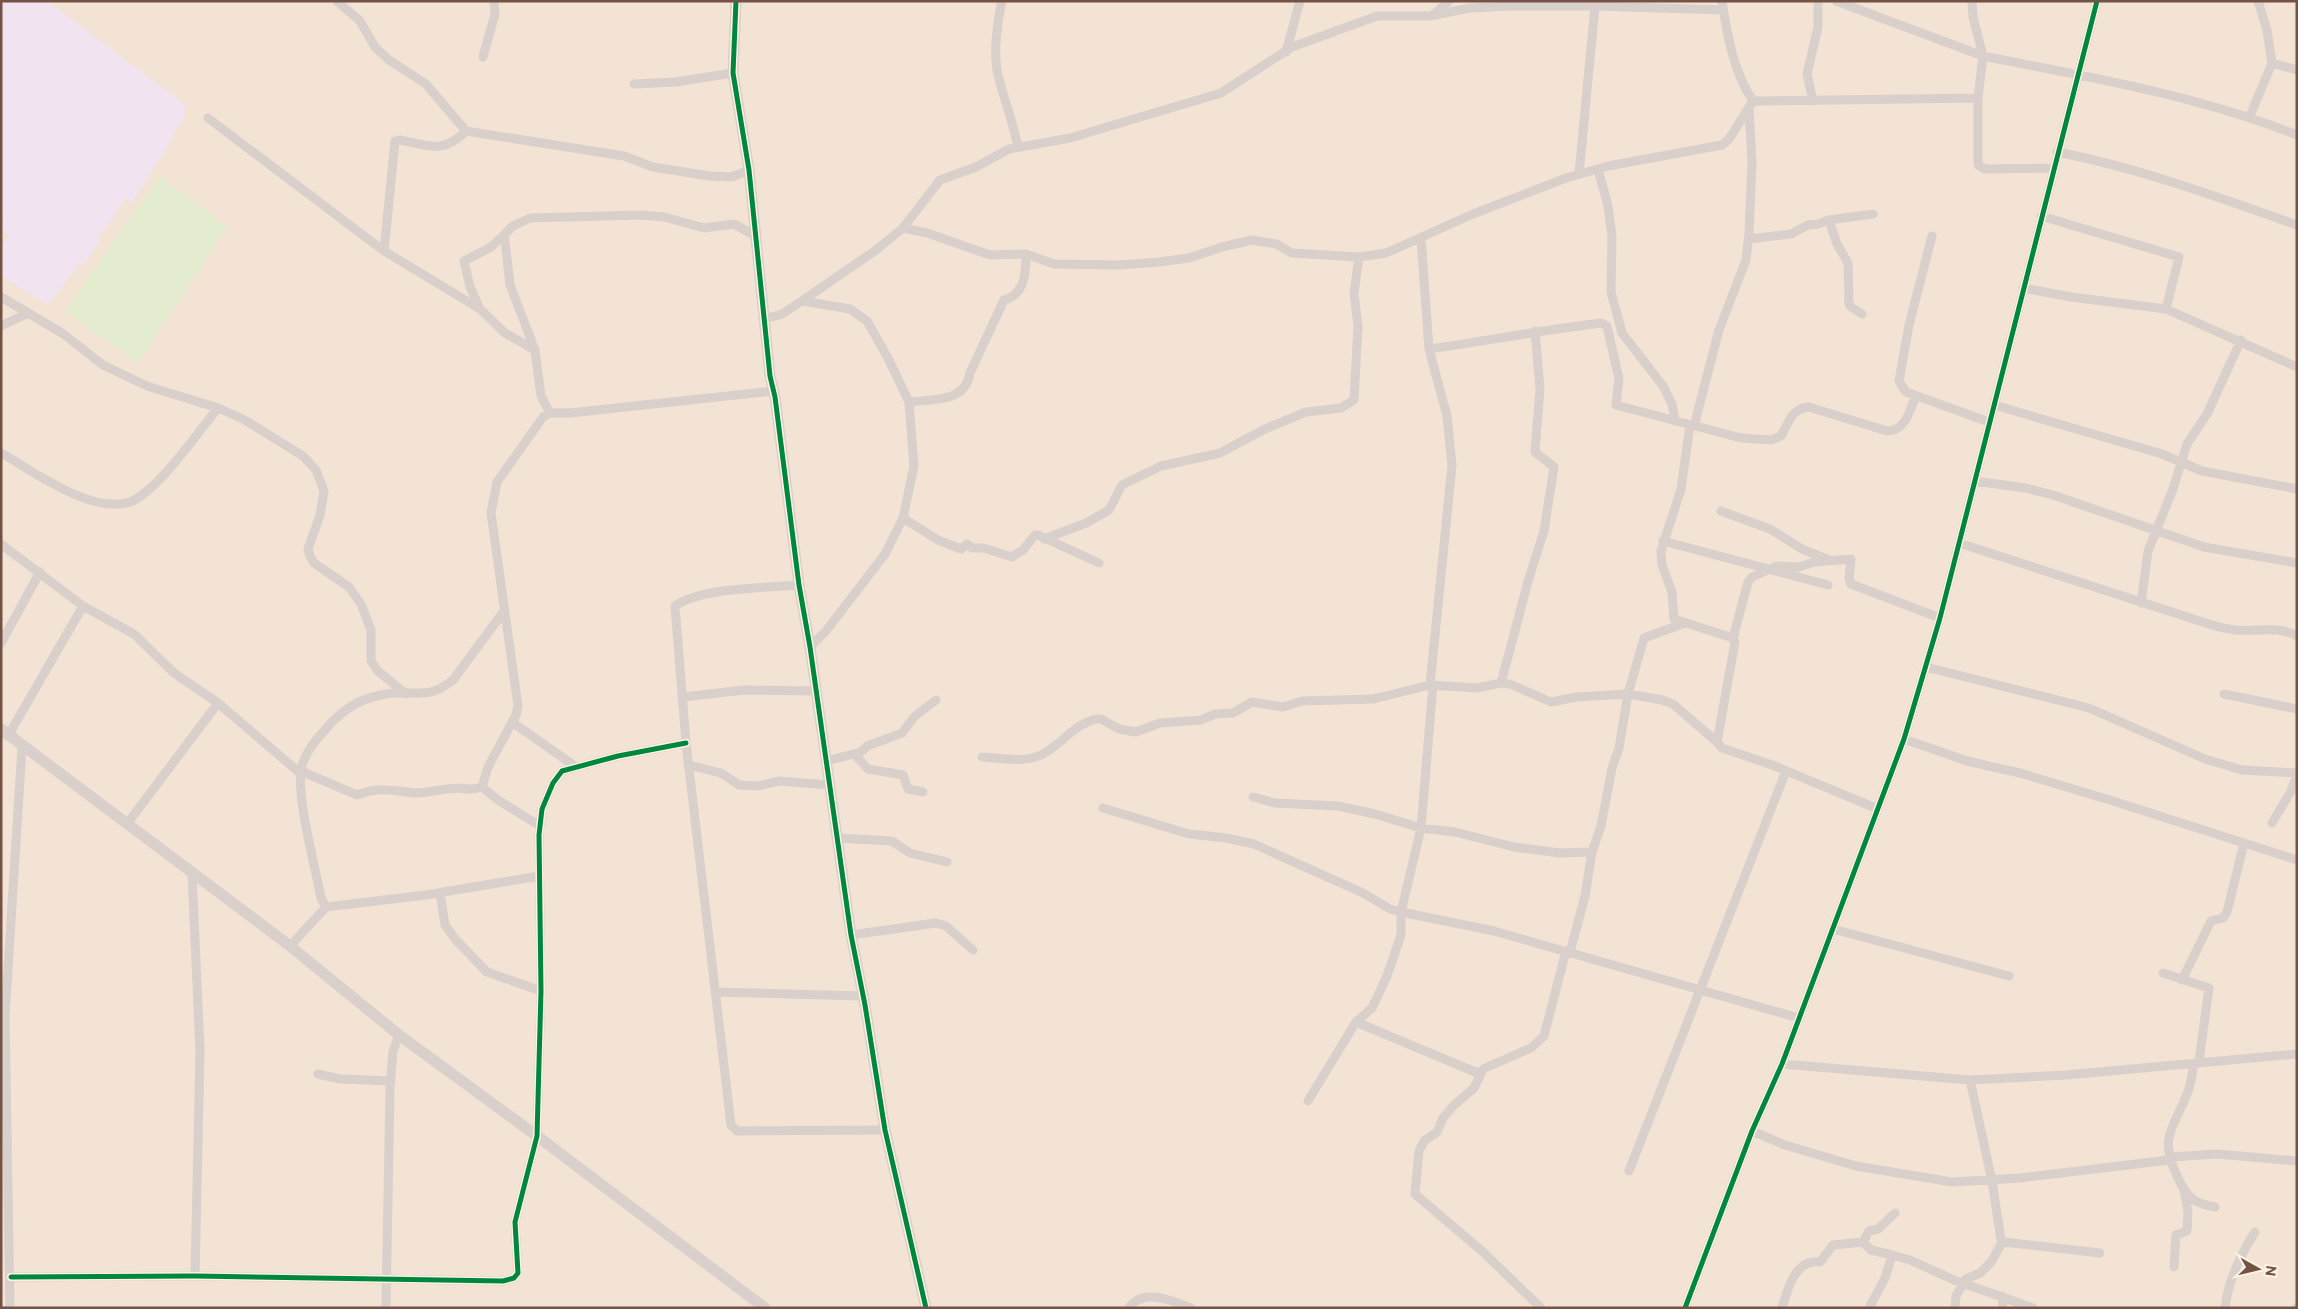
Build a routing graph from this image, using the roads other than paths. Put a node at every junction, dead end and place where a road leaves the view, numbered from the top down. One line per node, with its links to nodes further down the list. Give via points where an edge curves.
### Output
1 (337, 1): 29 (street, via 360,21 375,47 426,84)
2 (494, 1): 18 (street, via 495,14)
3 (736, 1): 21 (street)
4 (1002, 1): 31 (street, via 998,74)
5 (1300, 1): 16 (street)
6 (1449, 1): 15 (street)
7 (1818, 1): 25 (street, via 1818,27 1807,74)
8 (1836, 1): 17 (street)
9 (1972, 1): 17 (street)
10 (2097, 1): 22 (street)
11 (2258, 1): 19 (street)
12 (1621, 4): 13 (street); 14 (street)
13 (1595, 6): 15 (street, via 1470,8); 36 (street)
14 (1722, 6): 26 (street)
15 (1430, 16): 16 (street, via 1377,16)
16 (1286, 52): 31 (street, via 1221,93 1070,138)
17 (1983, 56): 22 (street); 24 (street)
18 (483, 57)
19 (2272, 63): 20 (street); 27 (street)
20 (2297, 70)
21 (733, 73): 23 (street, via 676,82); 35 (street)
22 (2077, 75): 27 (street); 32 (street)
23 (634, 84)
24 (1978, 98): 25 (street); 33 (street, via 1978,165 1985,169)
25 (1813, 100): 26 (street)
26 (1751, 105): 34 (street, via 1722,146); 46 (street)
27 (2250, 116): 30 (street)
28 (208, 118): 47 (street)
29 (466, 131): 35 (street, via 624,156 653,167 708,176 732,177); 47 (street, via 454,143 443,146 395,141)
30 (2297, 135)
31 (1018, 147): 41 (street, via 940,180)
32 (2057, 152): 33 (street); 40 (street, via 2089,158 2227,199)
33 (2053, 168): 38 (street)
34 (1598, 169): 36 (street); 70 (street, via 1612,236 1611,292 1622,333 1663,386 1672,404)
35 (748, 170): 43 (street)
36 (1579, 174): 45 (street, via 1473,214)
37 (1873, 214): 39 (street)
38 (2041, 216): 50 (street); 54 (street, via 2179,257)
39 (1829, 220): 46 (street, via 1808,225 1791,234); 56 (street, via 1848,263 1849,304)
40 (2297, 225)
41 (903, 228): 48 (street, via 990,255); 52 (street)
42 (504, 234): 43 (street, via 530,218 642,215 664,217 704,228 734,224); 53 (street, via 491,247 464,261 470,287); 62 (street, via 510,286)
43 (754, 235): 57 (street)
44 (1932, 236): 65 (street, via 1909,325 1899,381 1906,392)
45 (1421, 238): 49 (street, via 1386,253); 61 (street)
46 (1749, 240): 72 (street, via 1741,276 1716,339)
47 (384, 252): 53 (street)
48 (1026, 254): 49 (street, via 1054,264 1119,265 1190,258 1252,240 1276,244 1292,253); 66 (street, via 1026,273 1019,291 1004,300 968,384 958,396)
49 (1359, 257): 80 (street, via 1354,292 1358,326 1354,400 1340,408 1298,415 1264,429 1220,454 1161,466 1122,485 1109,510)
50 (2023, 288): 54 (street); 67 (street)
51 (1, 297): 55 (street)
52 (802, 301): 57 (street, via 782,314); 66 (street, via 850,309 867,321)
53 (480, 309): 62 (street, via 504,333)
54 (2166, 309): 60 (street)
55 (28, 313): 58 (street); 68 (street, via 62,332 103,365 147,386)
56 (1862, 314)
57 (765, 319): 64 (street)
58 (1, 326)
59 (1535, 331): 61 (street); 70 (street, via 1605,324 1619,379 1616,405); 101 (street, via 1540,389 1535,452 1554,467 1544,531)
60 (2241, 340): 63 (street); 74 (street, via 2207,414 2187,444)
61 (1429, 349): 102 (street, via 1447,416 1452,465)
62 (535, 350): 69 (street, via 541,396)
63 (2297, 367)
64 (772, 391): 69 (street); 89 (street)
65 (1916, 396): 71 (street); 72 (street, via 1902,427 1896,431 1810,407 1794,412 1781,436 1771,440 1741,438)
66 (909, 402): 78 (street, via 914,466)
67 (1994, 405): 71 (street); 74 (street)
68 (218, 408): 73 (street, via 154,485 130,502 112,504 87,499 33,474); 104 (street, via 243,419 303,456 316,470 324,491 320,515 308,549 310,556 314,563 349,587 361,604 371,630 371,661)
69 (550, 414): 93 (street, via 543,417 497,482 493,495 491,513)
70 (1675, 421): 72 (street)
71 (1989, 422): 75 (street)
72 (1692, 425): 81 (street, via 1681,489)
73 (1, 453)
74 (2182, 462): 76 (street, via 2202,471); 79 (street)
75 (1974, 481): 79 (street, via 2053,495); 82 (street)
76 (2297, 489)
77 (1722, 511): 84 (street, via 1770,529 1802,549)
78 (904, 518): 80 (street, via 947,544 961,549 967,544 1008,557 1023,550 1035,536); 99 (street, via 885,554)
79 (2156, 531): 86 (street, via 2204,547); 91 (street, via 2148,551)
80 (1044, 539): 85 (street)
81 (1663, 541): 87 (street); 95 (street, via 1662,565 1672,592 1673,615)
82 (1959, 543): 91 (street); 94 (street)
83 (1, 544): 88 (street)
84 (1829, 560): 87 (street); 94 (street, via 1851,559 1850,584)
85 (1099, 563)
86 (2297, 563)
87 (1769, 569): 90 (street); 97 (street, via 1749,580)
88 (40, 572): 92 (street); 98 (street)
89 (799, 585): 99 (street); 107 (street, via 708,594 686,599 675,606)
90 (1828, 585)
91 (2141, 602): 96 (street, via 2234,630 2279,629)
92 (83, 606): 109 (street, via 134,634 174,673); 112 (street)
93 (504, 611): 104 (street, via 442,689 427,695); 111 (street, via 518,706)
94 (1940, 618): 100 (street)
95 (1685, 623): 97 (street); 105 (street, via 1644,638)
96 (2297, 636)
97 (1733, 638): 114 (street, via 1735,648)
98 (1, 643)
99 (810, 647): 103 (street)
100 (1926, 667): 113 (street); 124 (street, via 2089,708 2206,759 2242,770)
101 (1501, 683): 102 (street, via 1477,688); 105 (street, via 1550,702)
102 (1431, 685): 118 (street, via 1373,700 1302,701 1283,707 1252,702 1233,713 1160,724 1136,732 1119,729 1101,719 1092,720 1042,755 1029,759); 134 (street)
103 (816, 691): 107 (street, via 744,690); 119 (street)
104 (406, 694): 123 (street, via 370,698 351,705 320,735)
105 (1628, 694): 114 (street, via 1672,704); 137 (street, via 1619,748)
106 (2224, 694): 110 (street)
107 (683, 697): 115 (street)
108 (936, 700): 117 (street, via 915,716 902,733)
109 (218, 703): 123 (street); 132 (street)
110 (2297, 710)
111 (512, 722): 121 (street); 126 (street, via 488,766)
112 (5, 733): 116 (street)
113 (1904, 739): 130 (street); 136 (street, via 1967,761 2020,773)
114 (1717, 742): 122 (street, via 1722,748)
115 (686, 743): 120 (street); 121 (street)
116 (22, 747): 132 (street); 157 (street)
117 (854, 754): 119 (street); 127 (street, via 868,769 903,775 908,789)
118 (982, 757)
119 (826, 761): 125 (street)
120 (688, 765): 125 (street, via 721,774 739,785 758,786 779,781); 155 (street)
121 (576, 767): 133 (street, via 562,772 553,783 542,808)
122 (1786, 771): 130 (street); 153 (street)
123 (301, 773): 126 (street, via 357,795 391,788 416,793); 143 (street, via 301,796 321,898)
124 (2297, 774): 131 (street)
125 (829, 785): 135 (street)
126 (482, 787): 133 (street)
127 (923, 792)
128 (1253, 796): 134 (street, via 1275,803 1338,806)
129 (1103, 808): 144 (street, via 1189,834 1254,844)
130 (1878, 809): 145 (street)
131 (2272, 823)
132 (127, 824): 140 (street)
133 (540, 826): 141 (street)
134 (1421, 828): 137 (street, via 1455,832 1514,847 1559,853); 144 (street)
135 (836, 838): 139 (street, via 892,841 910,853); 146 (street)
136 (2244, 843): 138 (street); 152 (street, via 2227,912 2223,918 2211,920)
137 (1592, 852): 149 (street, via 1585,896)
138 (2297, 860)
139 (947, 862)
140 (192, 873): 147 (street); 186 (street, via 200,1051)
141 (539, 876): 142 (street); 154 (street)
142 (440, 893): 143 (street); 154 (street, via 445,924 487,972)
143 (326, 907): 147 (street)
144 (1401, 912): 149 (street, via 1494,931); 159 (street, via 1401,936 1387,976 1372,1008)
145 (1833, 929): 151 (street); 158 (street)
146 (851, 935): 148 (street, via 936,923 946,926); 156 (street)
147 (290, 946): 160 (street)
148 (973, 950)
149 (1568, 952): 153 (street); 165 (street, via 1544,1036 1531,1048 1487,1066)
150 (2163, 973): 152 (street)
151 (2009, 976)
152 (2182, 980): 162 (street, via 2209,988)
153 (1700, 988): 158 (street); 174 (street)
154 (540, 991): 171 (street)
155 (715, 992): 156 (street); 169 (street, via 733,1129 737,1132)
156 (862, 996): 169 (street)
157 (3, 1017): 180 (street)
158 (1799, 1018): 163 (street)
159 (1356, 1022): 165 (street); 168 (street)
160 (399, 1035): 167 (street); 171 (street)
161 (2297, 1054): 162 (street)
162 (2196, 1062): 166 (street, via 2066,1075); 172 (street, via 2188,1092 2171,1126)
163 (1782, 1064): 166 (street); 170 (street)
164 (318, 1074): 167 (street, via 340,1079)
165 (1480, 1074): 197 (street, via 1474,1088 1443,1118 1436,1132 1424,1141 1419,1151 1416,1194)
166 (1970, 1080): 175 (street)
167 (391, 1081): 188 (street)
168 (1308, 1101)
169 (885, 1130): 194 (street)
170 (1752, 1131): 175 (street, via 1785,1145 1856,1166 1952,1182); 198 (street)
171 (538, 1136): 188 (street, via 515,1222 518,1273 514,1278 503,1281); 193 (street)
172 (2169, 1160): 173 (street, via 2172,1157 2217,1154); 175 (street); 176 (street)
173 (2297, 1161)
174 (1629, 1171)
175 (1992, 1181): 181 (street, via 1999,1236)
176 (2184, 1190): 177 (street, via 2200,1205); 185 (street, via 2189,1224 2187,1231 2176,1235)
177 (2216, 1207)
178 (1895, 1213): 182 (street, via 1878,1229 1869,1231)
179 (2255, 1232): 204 (street, via 2226,1294)
180 (5, 1240): 187 (street)
181 (2003, 1241): 183 (street); 189 (street, via 1991,1262)
182 (1863, 1242): 184 (street, via 1871,1250); 199 (street, via 1833,1245 1820,1262 1811,1261 1801,1266 1789,1284)
183 (2100, 1253)
184 (1892, 1255): 189 (street); 200 (street)
185 (2174, 1267)
186 (195, 1276): 187 (street); 188 (street)
187 (11, 1277): 191 (street)
188 (386, 1278): 192 (street)
189 (1963, 1283): 190 (street); 201 (street, via 1956,1296)
190 (2002, 1296): 202 (street); 203 (street)
191 (10, 1308)
192 (386, 1308)
193 (765, 1308)
194 (926, 1308)
195 (1129, 1308): 196 (street, via 1140,1298 1160,1297)
196 (1191, 1308)
197 (1541, 1308)
198 (1685, 1308)
199 (1782, 1308)
200 (1870, 1308)
201 (1955, 1308)
202 (2003, 1308)
203 (2033, 1308)
204 (2225, 1308)

